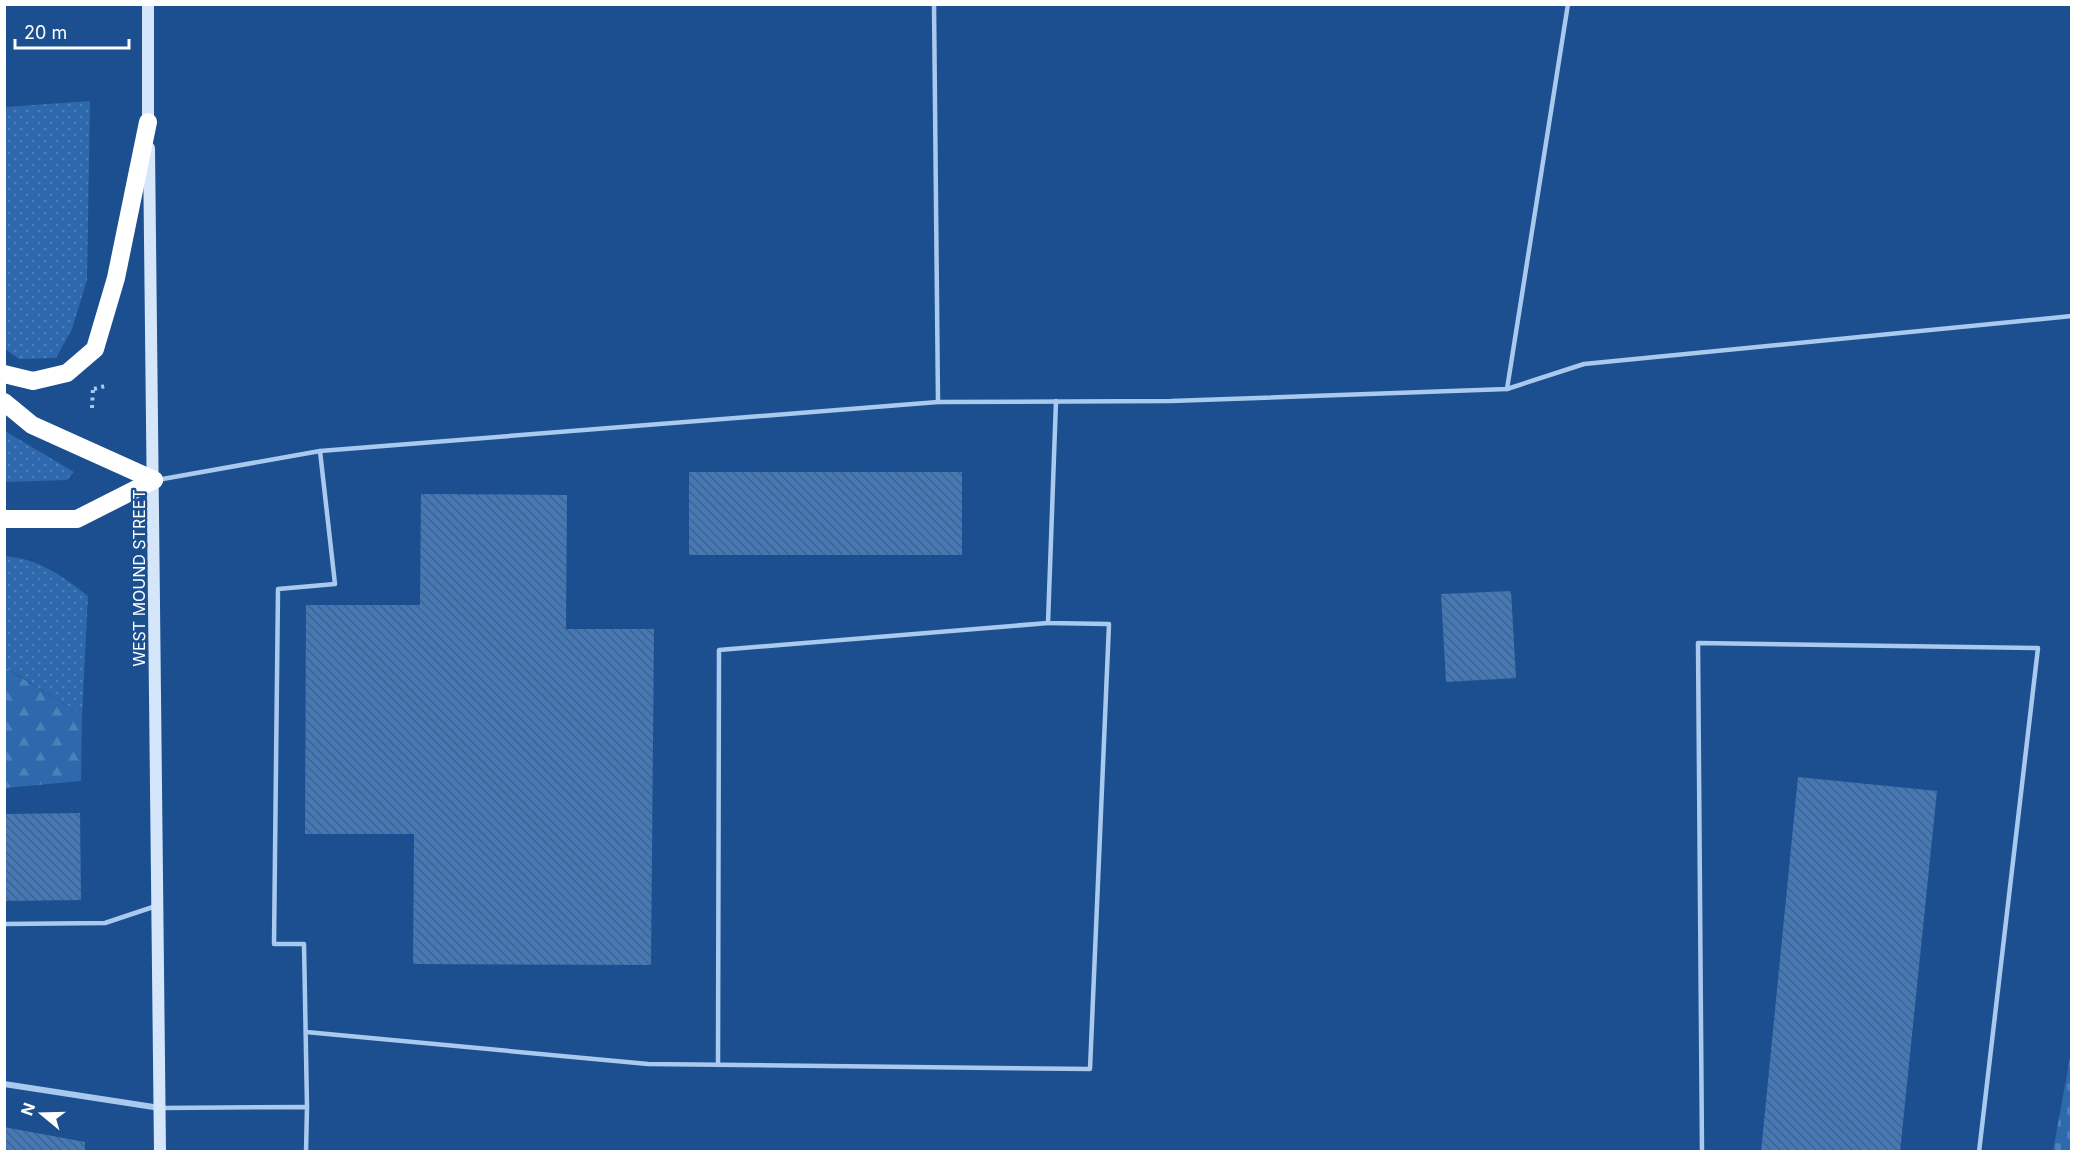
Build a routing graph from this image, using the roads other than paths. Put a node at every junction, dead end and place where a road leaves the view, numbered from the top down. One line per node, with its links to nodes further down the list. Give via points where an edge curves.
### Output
1 (148, 4): 4 (main road, WEST MOUND STREET)
2 (934, 4): 10 (lane)
3 (1568, 4): 7 (lane)
4 (148, 122): 6 (highway, via 116,278 95,349 67,373 33,381); 12 (main road, WEST MOUND STREET)
5 (2072, 316): 7 (lane, via 1584,364)
6 (4, 374)
7 (1507, 390): 8 (lane)
8 (1056, 401): 10 (lane); 14 (lane)
9 (4, 402): 12 (highway, via 32,425)
10 (938, 402): 11 (lane)
11 (320, 451): 12 (lane); 17 (lane, via 335,584 278,589 274,944 304,944)
12 (154, 480): 13 (highway, via 77,519); 15 (main road, WEST MOUND STREET)
13 (4, 519)
14 (1048, 623): 18 (lane, via 719,650); 18 (lane, via 1109,624 1090,1068)
15 (158, 905): 16 (lane, via 105,923); 21 (main road, WEST MOUND STREET)
16 (4, 924)
17 (306, 1032): 18 (lane, via 648,1064); 20 (lane)
18 (718, 1065)
19 (4, 1084): 21 (street)
20 (307, 1107): 21 (lane); 23 (lane)
21 (160, 1108): 22 (main road, WEST MOUND STREET)
22 (160, 1152)
23 (306, 1152)
24 (1702, 1152): 25 (lane, via 1698,643 2038,648)
25 (1979, 1152)

